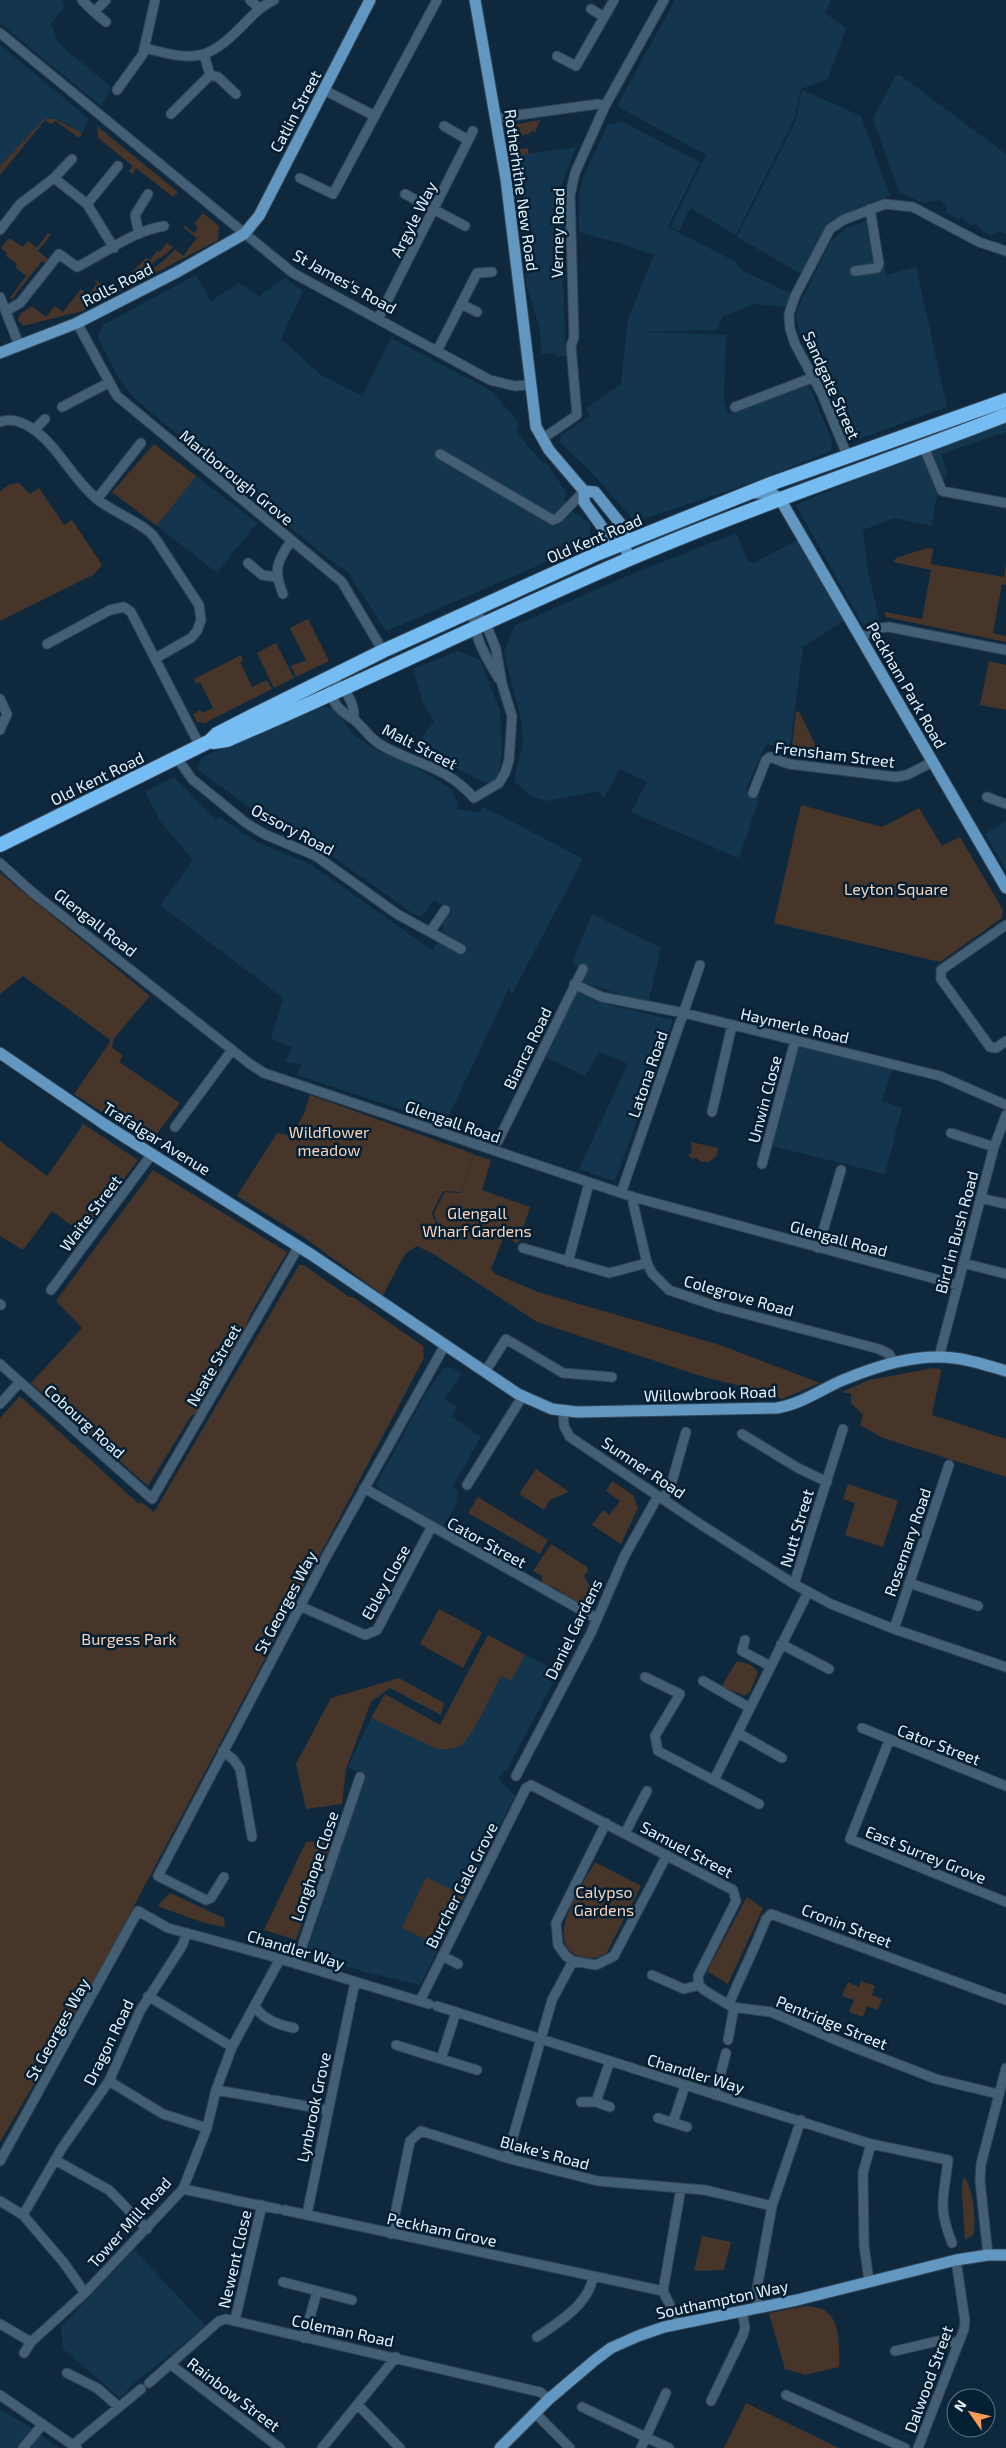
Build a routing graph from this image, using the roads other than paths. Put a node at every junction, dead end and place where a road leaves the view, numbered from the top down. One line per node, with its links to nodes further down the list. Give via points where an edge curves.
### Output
1 (82, 0): 13 (street)
2 (106, 0): 13 (street)
3 (155, 0): 17 (street)
4 (250, 0): 11 (street)
5 (274, 0): 11 (street)
6 (370, 0): 22 (main road, Catlin Street)
7 (437, 0): 26 (street)
8 (475, 0): 27 (main road, Rotherhithe New Road)
9 (614, 0): 14 (street)
10 (664, 0): 24 (street, Verney Road)
11 (260, 8): 18 (street, via 221,47)
12 (591, 9): 14 (street)
13 (94, 12): 15 (street)
14 (604, 17): 19 (street, via 576,66)
15 (106, 22)
16 (0, 33): 44 (street, St James's Road)
17 (145, 48): 18 (street, via 181,56); 21 (street)
18 (204, 54): 20 (street)
19 (557, 56)
20 (210, 75): 23 (street, via 218,77); 25 (street)
21 (117, 90)
22 (324, 90): 26 (street); 44 (main road, Catlin Street, via 259,216)
23 (236, 94)
24 (605, 106): 27 (street, via 598,104); 68 (street, Verney Road, via 570,189 574,337 571,346 577,414)
25 (171, 114)
26 (375, 116): 34 (street, via 332,194)
27 (496, 118): 60 (main road, Rotherhithe New Road)
28 (444, 126): 30 (street)
29 (473, 131): 30 (street, Argyle Way)
30 (468, 140): 39 (street, Argyle Way)
31 (72, 159): 33 (street)
32 (118, 166): 37 (street)
33 (54, 178): 37 (street); 42 (street, via 20,204)
34 (300, 178)
35 (148, 194): 43 (street, via 135,215)
36 (406, 194): 39 (street)
37 (87, 204): 45 (street)
38 (870, 208): 46 (street, Sandgate Street, via 885,204 913,207 979,242); 47 (street, via 880,264 877,268); 58 (street, Sandgate Street, via 830,230 791,307 790,329)
39 (435, 210): 41 (street); 53 (street, Argyle Way)
40 (164, 226): 43 (street)
41 (465, 226)
42 (0, 230)
43 (139, 234): 45 (street)
44 (244, 234): 53 (street, St James's Road, via 293,273); 54 (main road, Rolls Road)
45 (114, 248): 51 (street, via 77,267 59,254 20,303)
46 (1006, 251)
47 (855, 271)
48 (492, 272): 50 (street, via 477,273)
49 (0, 297): 51 (street)
50 (461, 304): 52 (street); 56 (street)
51 (6, 311): 55 (street)
52 (477, 312)
53 (378, 319): 56 (street, St James's Road)
54 (77, 323): 55 (main road, Rolls Road); 59 (street, Marlborough Grove)
55 (19, 345): 57 (main road, Rolls Road)
56 (437, 351): 60 (street, St James's Road, via 496,382)
57 (0, 353)
58 (814, 377): 63 (street); 72 (street, Sandgate Street)
59 (108, 383): 62 (street); 78 (street, Marlborough Grove, via 125,405)
60 (529, 385): 68 (main road, via 536,427)
61 (1006, 400): 72 (highway, Old Kent Road)
62 (62, 407)
63 (735, 407)
64 (1006, 415): 70 (highway, Old Kent Road)
65 (44, 419): 67 (street)
66 (0, 422): 67 (street, via 18,422)
67 (34, 430): 75 (street)
68 (542, 439): 73 (main road)
69 (141, 443): 75 (street)
70 (922, 445): 72 (highway, via 906,443 858,460); 76 (highway, Old Kent Road); 77 (street, via 942,491)
71 (440, 454): 73 (street, via 553,520)
72 (847, 456): 74 (highway, Old Kent Road)
73 (584, 491): 79 (main road, via 584,502 610,538); 79 (main road, via 594,492 621,524 624,528)
74 (753, 493): 76 (main road, via 772,493); 79 (highway, Old Kent Road)
75 (97, 499): 90 (street, via 150,532 198,605 201,620 194,634)
76 (780, 499): 80 (highway, Old Kent Road); 86 (main road, Peckham Park Road)
77 (1006, 503)
78 (291, 540): 82 (street, via 281,556); 89 (street, Marlborough Grove, via 342,582)
79 (623, 543): 80 (main road); 84 (highway, Old Kent Road)
80 (630, 559): 85 (highway, Old Kent Road)
81 (248, 563): 82 (street, via 262,575)
82 (276, 577): 83 (street)
83 (283, 594)
84 (473, 610): 85 (street); 89 (highway, Old Kent Road)
85 (480, 626): 92 (street, via 486,657); 92 (street, via 497,653); 93 (highway, Old Kent Road)
86 (861, 637): 88 (street, via 889,627); 100 (main road, Peckham Park Road)
87 (47, 644): 90 (street, via 110,610 124,607 131,612)
88 (1006, 650)
89 (383, 651): 91 (highway, Old Kent Road)
90 (156, 658): 98 (street)
91 (330, 677): 93 (street, Malt Street); 94 (street); 98 (highway, Old Kent Road, via 217,734)
92 (502, 684): 96 (street, Malt Street, via 512,716 505,773 499,782 474,798 450,776 374,740)
93 (344, 688): 94 (highway, Old Kent Road); 96 (street, Malt Street, via 355,708)
94 (331, 695): 96 (street, Malt Street, via 343,715); 98 (highway, Old Kent Road, via 227,740)
95 (0, 699): 97 (street, via 7,714)
96 (354, 719)
97 (0, 730)
98 (205, 744): 99 (highway, Old Kent Road)
99 (177, 758): 104 (highway, Old Kent Road); 109 (street, Ossory Road, via 198,785 246,823 316,856 397,914)
100 (932, 762): 101 (street, Frensham Street, via 908,776 896,777 789,764 770,757); 106 (main road, Peckham Park Road)
101 (753, 793)
102 (986, 797): 103 (street)
103 (1006, 804)
104 (0, 845)
105 (0, 863): 118 (street, Glengall Road)
106 (1006, 888)
107 (445, 910): 109 (street)
108 (1006, 925): 117 (street, via 941,970 940,974 990,1047 996,1048)
109 (430, 932): 110 (street, Ossory Road)
110 (461, 949)
111 (700, 965): 114 (street, Latona Road)
112 (583, 969): 113 (street, Bianca Road)
113 (574, 984): 114 (street, Haymerle Road, via 602,997); 125 (street, Bianca Road)
114 (684, 1013): 115 (street, Haymerle Road); 131 (street, Latona Road)
115 (732, 1025): 116 (street, Haymerle Road); 121 (street)
116 (795, 1041): 120 (street, Haymerle Road, via 940,1076); 128 (street, Unwin Close)
117 (1006, 1041)
118 (232, 1050): 123 (street); 130 (street, Glengall Road, via 264,1073)
119 (0, 1053): 127 (main road, Trafalgar Avenue)
120 (1006, 1105)
121 (712, 1112)
122 (1006, 1115): 126 (street, Bird in Bush Road)
123 (175, 1127)
124 (951, 1133): 126 (street)
125 (498, 1142)
126 (994, 1147): 133 (street, Bird in Bush Road)
127 (152, 1154): 135 (main road, Trafalgar Avenue); 143 (street, Waite Street)
128 (762, 1164)
129 (841, 1170): 137 (street)
130 (589, 1183): 131 (street, Glengall Road); 138 (street)
131 (621, 1193): 132 (street, Glengall Road)
132 (633, 1197): 137 (street, Glengall Road); 139 (street, Colegrove Road)
133 (980, 1198): 134 (street); 140 (street, Bird in Bush Road)
134 (1006, 1204)
135 (299, 1246): 144 (main road); 163 (street, Neate Street)
136 (523, 1248): 138 (street)
137 (818, 1248): 142 (street, Glengall Road)
138 (568, 1262): 139 (street, via 609,1273)
139 (647, 1263): 146 (street, Colegrove Road, via 660,1283 680,1295 879,1349 889,1354)
140 (963, 1263): 141 (street); 142 (street, Bird in Bush Road)
141 (1006, 1274)
142 (958, 1285): 145 (street, Bird in Bush Road)
143 (51, 1290)
144 (445, 1345): 149 (main road); 161 (street, St Georges Way)
145 (939, 1357): 146 (main road, Willowbrook Road); 148 (main road, Willowbrook Road, via 962,1359)
146 (894, 1363): 154 (main road, Willowbrook Road, via 844,1380 796,1404 766,1409)
147 (0, 1364): 151 (street, Cobourg Road)
148 (1006, 1371)
149 (485, 1372): 150 (street, via 506,1339 562,1373); 152 (main road)
150 (612, 1377)
151 (20, 1382): 153 (street); 163 (street, Cobourg Road)
152 (522, 1397): 154 (main road); 160 (street)
153 (0, 1404)
154 (563, 1411): 162 (street, Sumner Road, via 564,1426 570,1437)
155 (843, 1429): 159 (street, Nutt Street)
156 (686, 1432): 162 (street, Daniel Gardens, via 671,1485)
157 (742, 1434): 159 (street, Nutt Street)
158 (949, 1465): 165 (street, Rosemary Road)
159 (826, 1482): 166 (street, Nutt Street)
160 (467, 1485)
161 (364, 1488): 164 (street, Cator Street); 168 (street, St Georges Way)
162 (661, 1497): 166 (street, Sumner Road); 170 (street, Daniel Gardens, via 624,1557)
163 (152, 1499)
164 (431, 1528): 168 (street, Ebley Close, via 377,1630 365,1635); 170 (street, Cator Street)
165 (909, 1583): 169 (street); 171 (street, Rosemary Road)
166 (794, 1584): 167 (street, Sumner Road)
167 (808, 1592): 171 (street, Sumner Road, via 847,1612); 173 (street)
168 (300, 1606): 183 (street, St Georges Way)
169 (978, 1606)
170 (597, 1619): 185 (street, Daniel Gardens)
171 (894, 1629): 175 (street, Sumner Road)
172 (745, 1640): 174 (street, via 742,1651)
173 (781, 1644): 174 (street); 176 (street)
174 (770, 1666): 179 (street)
175 (1006, 1667)
176 (829, 1669)
177 (645, 1677): 187 (street, via 680,1694 655,1736 658,1751)
178 (703, 1680): 179 (street)
179 (750, 1708): 181 (street)
180 (862, 1728): 182 (street, Cator Street)
181 (738, 1733): 184 (street); 187 (street)
182 (889, 1741): 189 (street, Cator Street); 197 (street, East Surrey Grove, via 850,1839)
183 (223, 1752): 194 (street, via 240,1768); 196 (street, St Georges Way, via 158,1876 206,1900 211,1898)
184 (782, 1758)
185 (516, 1776)
186 (360, 1777): 203 (street, Longhope Close)
187 (714, 1780): 191 (street)
188 (531, 1784): 192 (street, Samuel Street); 200 (street, Burcher Gale Grove, via 526,1788)
189 (1006, 1786)
190 (647, 1791): 193 (street, Samuel Street)
191 (759, 1804)
192 (606, 1823): 193 (street, Samuel Street); 202 (street, via 556,1923 558,1945)
193 (625, 1833): 195 (street, Samuel Street)
194 (252, 1837)
195 (667, 1855): 202 (street, via 614,1956 596,1965); 207 (street, Samuel Street, via 726,1885 735,1893 736,1901 698,1976)
196 (224, 1877)
197 (1006, 1902)
198 (136, 1914): 199 (street, Chandler Way, via 150,1924 155,1922); 241 (street, St Georges Way)
199 (187, 1933): 201 (street, Chandler Way); 208 (street, Dragon Road, via 182,1946)
200 (442, 1956): 204 (street); 210 (street, Burcher Gale Grove)
201 (280, 1959): 203 (street, Chandler Way); 211 (street, Tower Mill Road)
202 (573, 1961): 215 (street, via 554,1995)
203 (296, 1964): 206 (street, Chandler Way)
204 (458, 1964)
205 (652, 1975): 207 (street, via 687,1990)
206 (355, 1983): 210 (street, Chandler Way); 232 (street, Lynbrook Grove)
207 (699, 1985): 212 (street, Pentridge Street)
208 (148, 1996): 218 (street); 224 (street, Dragon Road)
209 (1006, 2000): 212 (street, Cronin Street, via 771,1914 743,1970)
210 (428, 2004): 213 (street, Chandler Way)
211 (255, 2006): 214 (street, via 260,2014 280,2025); 218 (street, Tower Mill Road)
212 (732, 2006): 216 (street); 227 (street, Pentridge Street, via 771,2012 936,2079)
213 (456, 2012): 215 (street, Chandler Way); 220 (street)
214 (294, 2028)
215 (541, 2038): 221 (street, Chandler Way); 239 (street)
216 (728, 2040)
217 (396, 2045): 220 (street)
218 (232, 2047): 226 (street, Tower Mill Road)
219 (726, 2053): 228 (street)
220 (441, 2058): 223 (street)
221 (610, 2061): 225 (street, Chandler Way); 230 (street)
222 (1006, 2068): 227 (street)
223 (477, 2070)
224 (109, 2081): 237 (street, via 163,2114); 240 (street, Dragon Road)
225 (685, 2086): 228 (street, Chandler Way); 235 (street)
226 (216, 2090): 232 (street); 237 (street, Tower Mill Road)
227 (998, 2094): 253 (street, via 980,2173)
228 (715, 2095): 234 (street, Chandler Way)
229 (580, 2102): 230 (street)
230 (596, 2102): 231 (street)
231 (610, 2107)
232 (328, 2110): 248 (street, Lynbrook Grove)
233 (658, 2118): 235 (street)
234 (801, 2120): 238 (street, Chandler Way); 246 (street)
235 (673, 2122): 236 (street)
236 (687, 2127)
237 (208, 2128): 243 (street, Tower Mill Road)
238 (871, 2144): 252 (street, Chandler Way, via 948,2160 941,2201); 257 (street, via 863,2173 864,2245)
239 (507, 2158): 242 (street, Blake's Road, via 598,2181); 251 (street, Blake's Road, via 421,2131 415,2134 410,2141)
240 (55, 2160): 249 (street, Dragon Road); 250 (street, via 109,2190)
241 (0, 2161)
242 (681, 2188): 246 (street, Blake's Road, via 705,2190); 259 (street)
243 (183, 2189): 245 (street, Newent Close); 250 (street, Tower Mill Road)
244 (0, 2201): 249 (street)
245 (262, 2206): 247 (street, Newent Close); 265 (street, Newent Close)
246 (772, 2206): 263 (street, via 756,2294)
247 (281, 2209): 248 (street, Peckham Grove)
248 (306, 2214): 251 (street, Peckham Grove)
249 (23, 2215): 261 (street)
250 (148, 2229): 261 (street, Tower Mill Road)
251 (390, 2234): 256 (street, Peckham Grove)
252 (952, 2243)
253 (988, 2254): 254 (main road, Southampton Way); 255 (main road, Southampton Way)
254 (1006, 2255)
255 (956, 2260): 257 (main road, Southampton Way); 271 (street, Dalwood Street, via 965,2321)
256 (593, 2277): 259 (street, Peckham Grove); 268 (street, via 584,2297 567,2316)
257 (869, 2281): 263 (main road, Southampton Way)
258 (283, 2282): 260 (street)
259 (663, 2291): 266 (street)
260 (317, 2292): 262 (street); 269 (street)
261 (85, 2293): 270 (street, Tower Mill Road)
262 (352, 2300)
263 (759, 2307): 264 (main road, Southampton Way)
264 (742, 2311): 266 (main road, Southampton Way); 281 (street, via 743,2335)
265 (235, 2320): 269 (street, Coleman Road); 275 (street, via 219,2321)
266 (679, 2324): 280 (main road, Southampton Way, via 611,2348)
267 (1, 2327): 270 (street)
268 (537, 2337)
269 (304, 2338): 274 (street, Coleman Road)
270 (31, 2342): 273 (street, Tower Mill Road)
271 (959, 2344): 272 (street, via 942,2340); 298 (street, Dalwood Street)
272 (894, 2351)
273 (24, 2353)
274 (396, 2357): 280 (street, Coleman Road, via 540,2392); 282 (street)
275 (170, 2364): 283 (street); 290 (street, Rainbow Street)
276 (67, 2373): 283 (street, via 97,2388)
277 (666, 2393): 287 (street)
278 (0, 2395): 286 (street)
279 (786, 2395): 297 (street)
280 (549, 2399): 285 (main road, Southampton Way)
281 (711, 2401)
282 (358, 2405): 291 (street); 292 (street)
283 (119, 2407): 288 (street)
284 (582, 2407): 287 (street)
285 (535, 2413): 293 (main road, Southampton Way); 294 (street)
286 (43, 2424): 288 (street); 289 (street)
287 (645, 2438): 295 (street); 296 (street)
288 (75, 2447)
289 (23, 2448)
290 (280, 2448)
291 (322, 2448)
292 (400, 2448)
293 (500, 2448)
294 (570, 2448)
295 (641, 2448)
296 (669, 2448)
297 (904, 2448)
298 (918, 2448)

